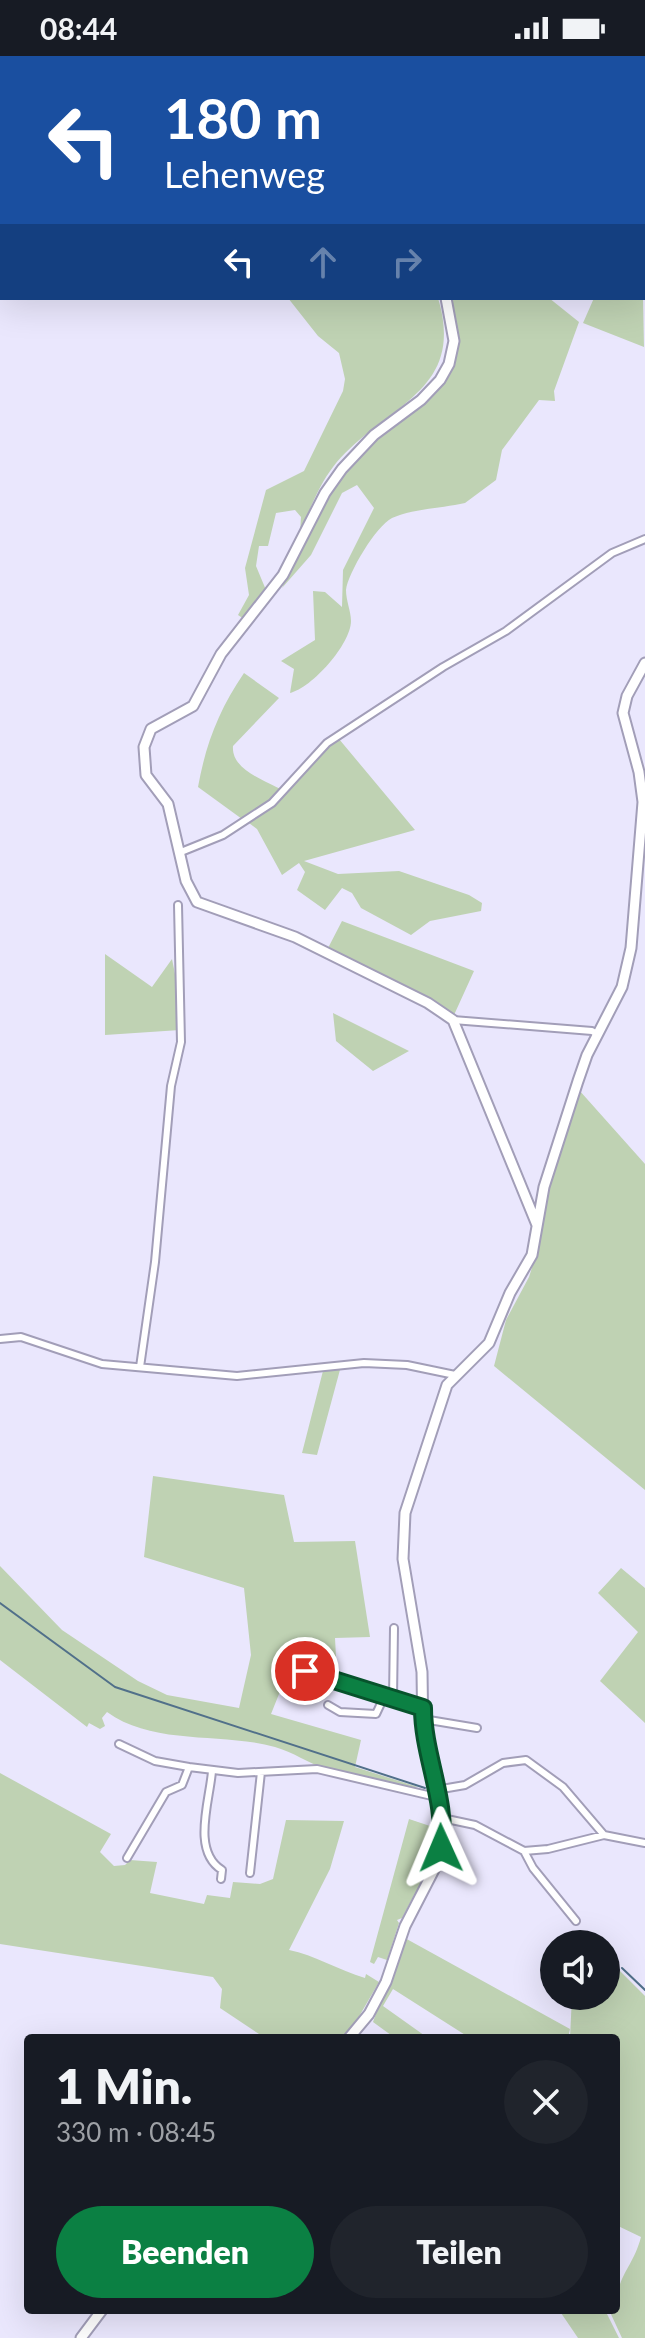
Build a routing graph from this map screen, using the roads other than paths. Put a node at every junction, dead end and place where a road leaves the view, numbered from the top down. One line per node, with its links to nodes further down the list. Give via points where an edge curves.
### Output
1 (446, 300): 4 (main road, via 454,341 440,380 342,469 283,575 221,654 193,706 159,722 146,736 146,775 163,794)
2 (645, 539): 4 (street, via 612,553 533,613 327,743 272,803 223,835)
3 (645, 663): 7 (main road, via 623,713 643,802 631,948 617,1002)
4 (181, 852): 6 (main road, via 197,902 295,937)
5 (178, 905): 10 (street, via 182,1033 171,1086)
6 (453, 1020): 7 (street); 8 (main road)
7 (597, 1034): 8 (main road, via 549,1171)
8 (537, 1225): 11 (main road, via 532,1255 496,1330 480,1354)
9 (0, 1339): 10 (street, via 21,1337 77,1358)
10 (140, 1367): 11 (street, via 237,1376 364,1363)
11 (455, 1375): 17 (main road, via 438,1402 402,1540)
12 (394, 1628): 15 (street)
13 (305, 1671): 14 (street)
14 (384, 1697): 15 (street); 16 (street, via 375,1714 340,1712)
15 (393, 1698): 17 (street)
16 (328, 1705)
17 (423, 1708): 18 (main road)
18 (423, 1719): 19 (street); 24 (main road)
19 (477, 1728)
20 (119, 1744): 21 (street, via 155,1761)
21 (189, 1767): 22 (street); 29 (street, via 182,1785 166,1792)
22 (212, 1771): 23 (street); 31 (street, via 204,1834 212,1862 222,1870)
23 (261, 1772): 24 (street, via 317,1769 404,1792); 30 (street)
24 (437, 1794): 25 (main road); 26 (street, via 503,1763 526,1760 563,1787)
25 (442, 1818): 28 (street, via 475,1825); 33 (main road, via 438,1862 405,1926 386,1982)
26 (604, 1835): 27 (street); 28 (street)
27 (645, 1843)
28 (524, 1851): 32 (street)
29 (127, 1858)
30 (250, 1873)
31 (221, 1879)
32 (576, 1921)
33 (352, 2034)
34 (99, 2314): 35 (main road)
35 (81, 2338)

